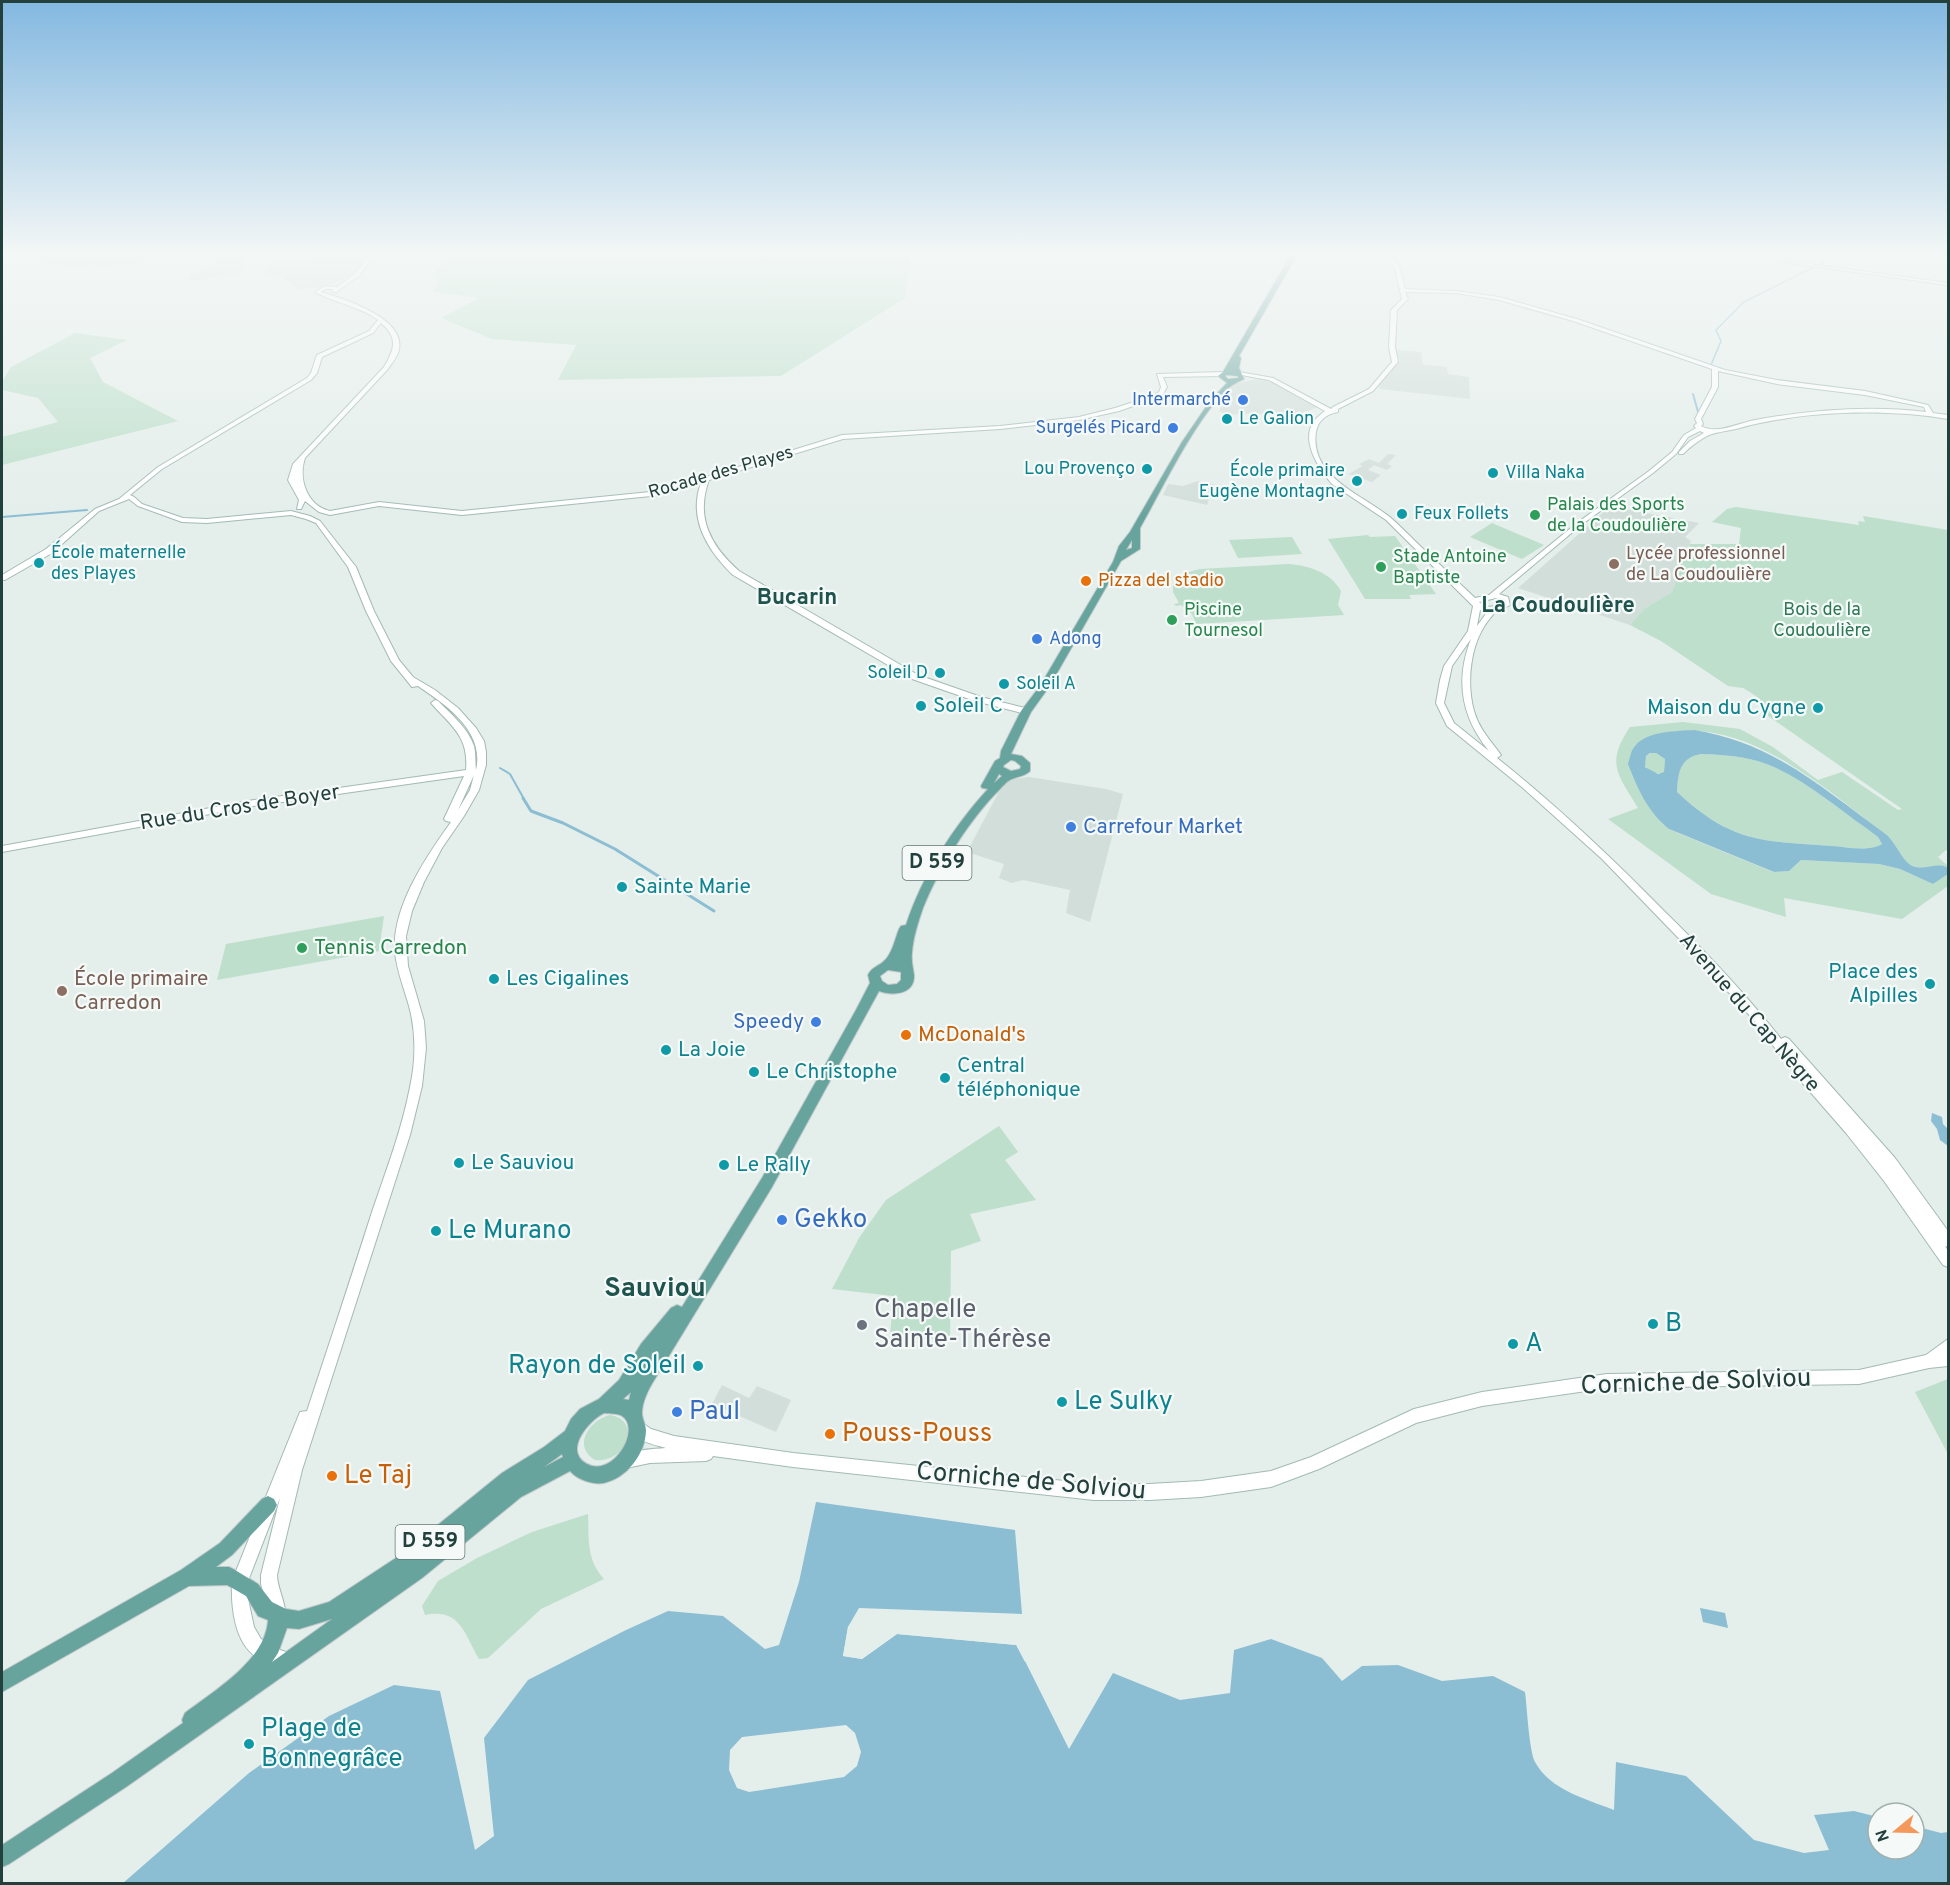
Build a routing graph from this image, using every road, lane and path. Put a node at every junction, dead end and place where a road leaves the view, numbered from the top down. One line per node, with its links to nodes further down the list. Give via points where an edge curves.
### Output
1 (350, 341): 18 (street, via 319,356 309,379 168,463)
2 (390, 341): 16 (street, via 389,357 381,373)
3 (1245, 341): 6 (main road, D 559)
4 (1392, 341): 11 (street, via 1393,367 1371,390)
5 (1634, 341): 7 (street)
6 (1238, 354): 9 (main road, D 559); 10 (main road)
7 (1715, 369): 8 (street); 14 (street, via 1715,387 1698,419)
8 (1724, 371): 12 (street, via 1893,398 1926,406); 14 (street, via 1706,418)
9 (1223, 375): 10 (main road); 15 (main road, D 559); 17 (street, Rocade des Playes, via 1159,375 1163,391 1149,399 1067,420 842,437)
10 (1238, 378): 11 (street, via 1271,379); 15 (main road, D 559, via 1216,396)
11 (1330, 409): 29 (street, via 1315,423 1313,436 1327,475 1388,519)
12 (1931, 414): 13 (street); 14 (street, via 1861,409 1726,428)
13 (1948, 417)
14 (1708, 427): 28 (street, via 1665,468 1588,517)
15 (1184, 444): 34 (main road, D 559)
16 (302, 457): 22 (street, via 298,478 309,502); 23 (street, via 291,480 302,500)
17 (700, 485): 24 (street, Rocade des Playes, via 627,498 480,512 431,512 379,504); 35 (street, via 702,523 717,554 736,573 915,677)
18 (135, 489): 19 (street); 20 (street)
19 (122, 498): 20 (street); 21 (street)
20 (133, 502): 21 (street); 23 (street, via 193,521)
21 (114, 504): 27 (street, via 101,508 49,551)
22 (315, 506): 23 (street); 24 (street)
23 (297, 510): 25 (street)
24 (332, 516): 25 (street); 26 (street)
25 (318, 522): 26 (street)
26 (331, 538): 38 (street, via 352,566 395,661 466,735)
27 (2, 578)
28 (1505, 587): 30 (street); 31 (street)
29 (1461, 589): 30 (street); 32 (street)
30 (1488, 597): 31 (street); 32 (street)
31 (1504, 598): 33 (street, Avenue du Cap Nègre, via 1506,605)
32 (1476, 604): 33 (street); 39 (street, Avenue du Cap Nègre, via 1476,618 1468,639 1448,666 1440,703 1450,724)
33 (1494, 609): 39 (street, Avenue du Cap Nègre, via 1482,619 1472,640 1468,703 1481,735)
34 (1044, 687): 35 (main road, D 559); 36 (main road, D 559, via 1015,748)
35 (1026, 711): 37 (main road, D 559, via 1006,751)
36 (1018, 758): 37 (main road); 37 (main road, via 1026,768 1018,774)
37 (1004, 767): 41 (main road, D 559, via 918,897); 42 (main road, D 559, via 928,887 913,920)
38 (475, 772): 40 (street, Rue du Cros de Boyer, via 254,802); 49 (street, via 412,897 399,938 402,972 414,1003 420,1035 415,1090)
39 (1526, 786): 44 (street, Avenue du Cap Nègre, via 1605,857)
40 (2, 849)
41 (888, 964): 42 (main road); 43 (main road, via 876,971)
42 (905, 969): 43 (main road, via 905,983 898,988)
43 (882, 987): 46 (main road, via 878,1000)
44 (1755, 1014): 45 (street, via 1857,1121); 47 (street, Avenue du Cap Nègre, via 1888,1177)
45 (1948, 1241)
46 (724, 1250): 52 (main road, via 647,1350 625,1386); 53 (main road, via 647,1376 639,1392)
47 (1948, 1262)
48 (1948, 1346): 51 (street)
49 (331, 1355): 58 (street); 61 (street, via 295,1470 269,1575)
50 (1948, 1359): 51 (street, Corniche de Solviou)
51 (1929, 1361): 55 (street, Corniche de Solviou, via 1859,1377 1607,1381 1482,1399 1414,1416 1291,1473 1201,1490 1094,1492)
52 (604, 1405): 53 (main road, via 617,1405); 54 (main road, via 587,1413)
53 (635, 1421): 55 (street, Corniche de Solviou, via 647,1435); 57 (main road, via 636,1444)
54 (571, 1437): 56 (main road); 61 (main road, D 559, via 508,1479 408,1560 350,1600 300,1620)
55 (742, 1454): 57 (street, Corniche de Solviou, via 669,1455)
56 (572, 1461): 57 (main road, via 592,1475 612,1472); 63 (main road, D 559, via 514,1491 416,1572)
57 (626, 1461)
58 (268, 1505): 59 (main road, via 226,1549); 60 (street)
59 (187, 1577): 60 (main road, via 220,1575); 64 (main road)
60 (240, 1581): 61 (main road, via 265,1609); 62 (street, via 238,1600 244,1621 259,1648)
61 (278, 1615): 62 (main road, via 278,1635)
62 (267, 1654): 63 (street); 65 (main road)
63 (289, 1661): 65 (main road)
64 (2, 1682)
65 (119, 1780): 66 (main road)
66 (2, 1857)

